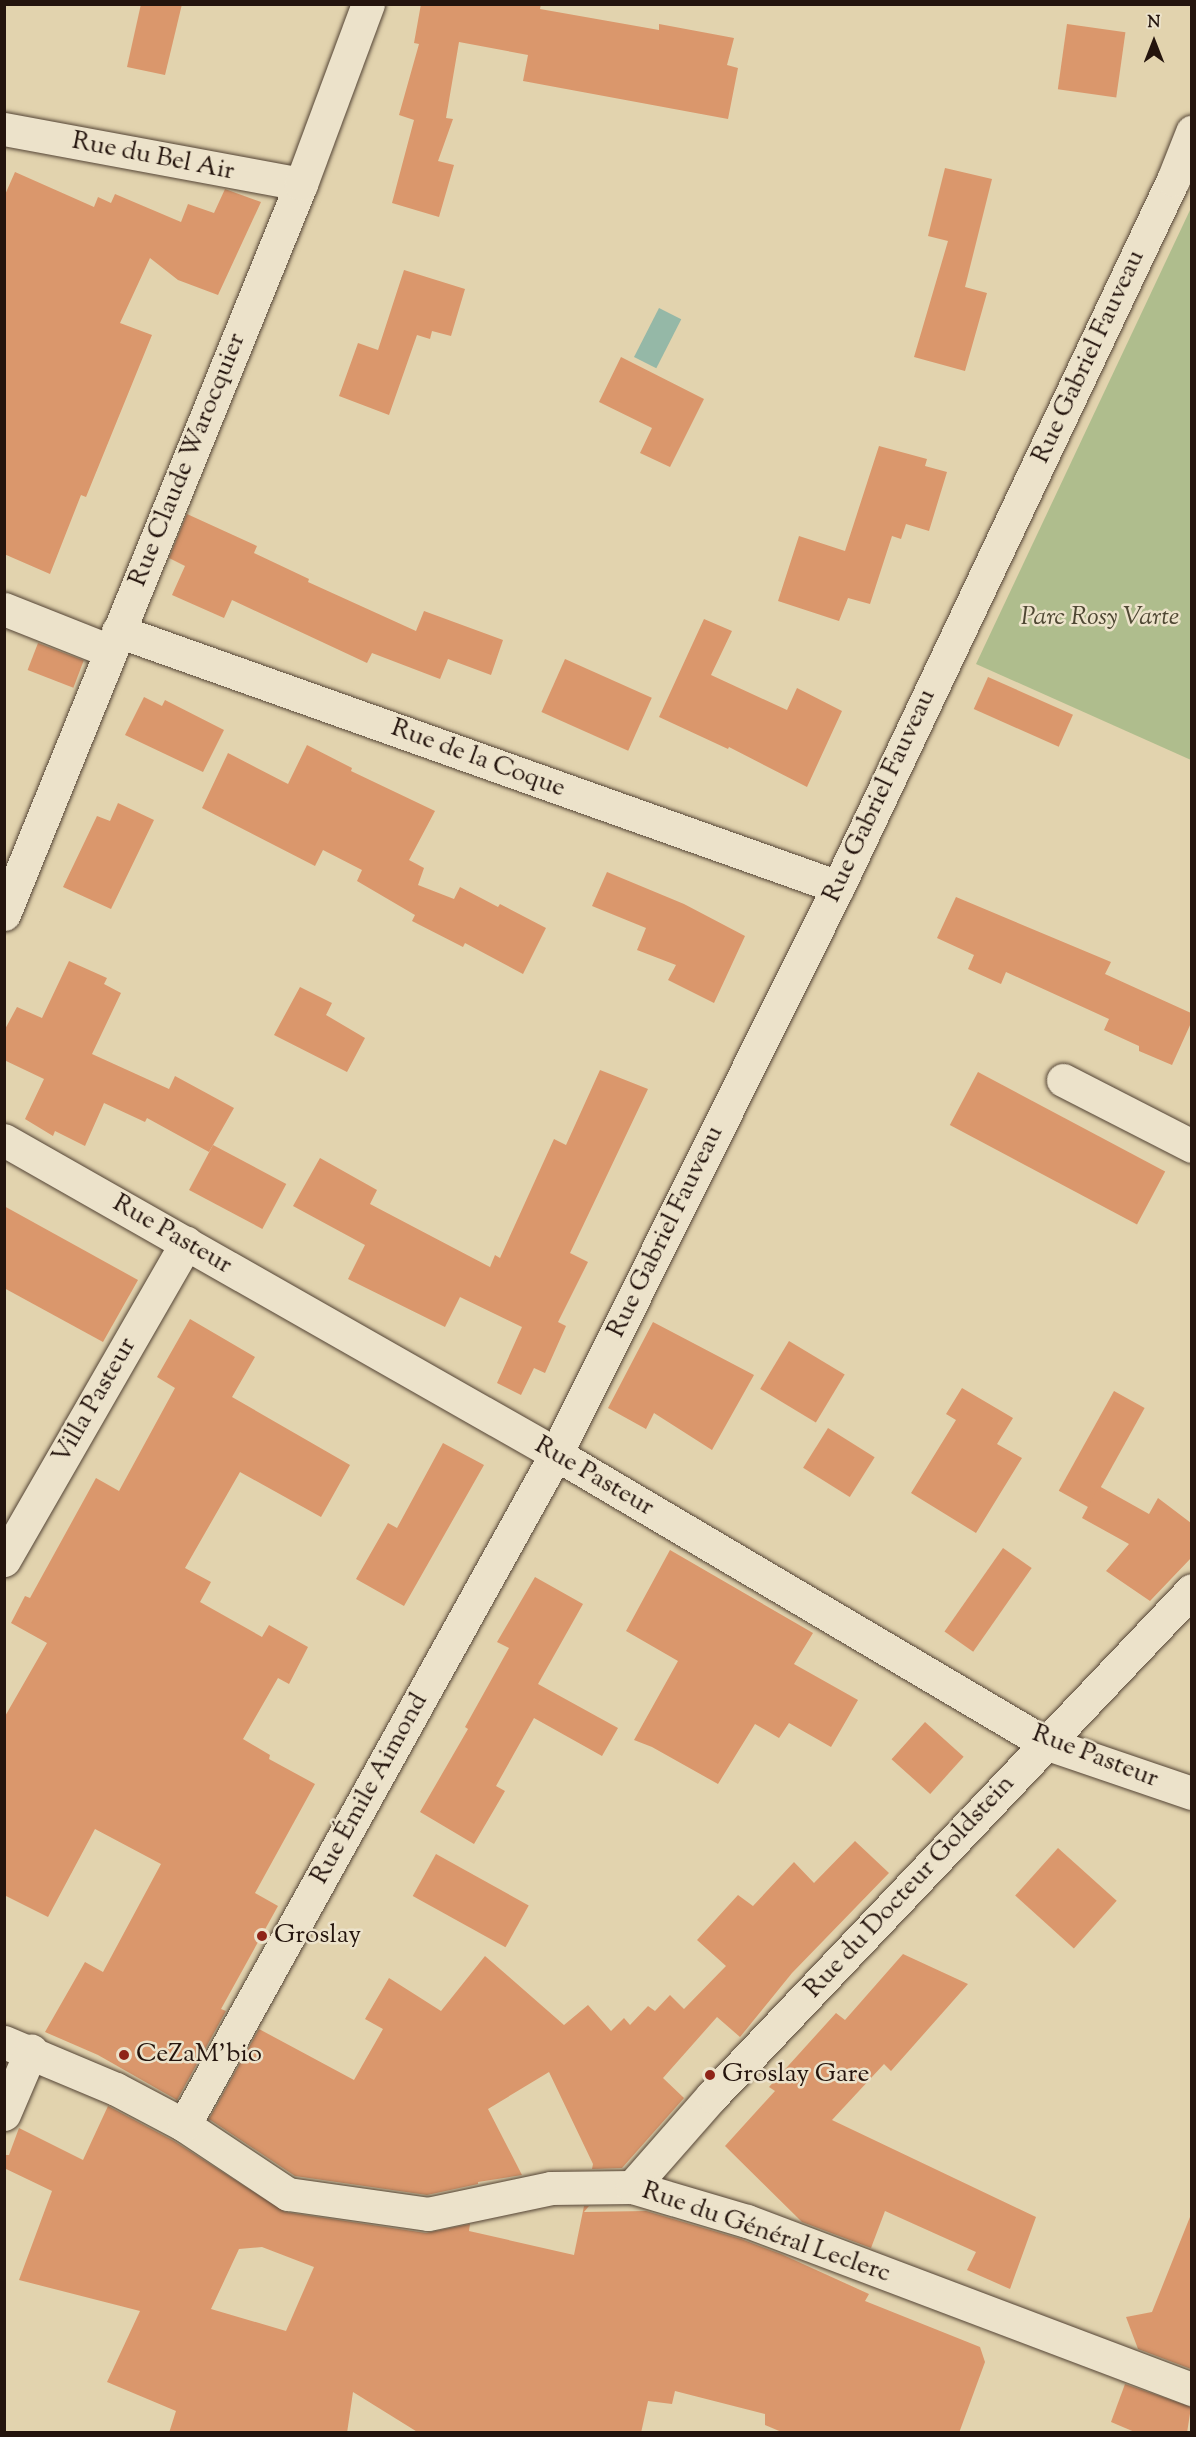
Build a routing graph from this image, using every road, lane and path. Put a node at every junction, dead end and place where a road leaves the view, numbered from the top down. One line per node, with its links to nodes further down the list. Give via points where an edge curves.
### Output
1 (369, 4): 4 (street, Rue Claude Warocquier)
2 (4, 129): 4 (street, Rue du Bel Air)
3 (1191, 132): 7 (street, Rue Gabriel Fauveau, via 1173,180)
4 (301, 184): 6 (street, Rue Claude Warocquier)
5 (4, 609): 6 (street, Rue de la Coque)
6 (114, 641): 7 (street, Rue de la Coque); 8 (street, Rue Claude Warocquier)
7 (838, 886): 13 (street, Rue Gabriel Fauveau)
8 (4, 914)
9 (1063, 1080): 11 (street)
10 (4, 1140): 12 (street, Rue Pasteur)
11 (1191, 1146)
12 (186, 1243): 13 (street, Rue Pasteur); 14 (street, Villa Pasteur)
13 (556, 1454): 16 (street, Rue Pasteur); 20 (street, Rue Émile Aimond)
14 (4, 1560)
15 (1191, 1590): 16 (street, Rue du Docteur Goldstein)
16 (1045, 1743): 17 (street, Rue Pasteur); 21 (street, Rue du Docteur Goldstein, via 712,2096)
17 (1191, 1793)
18 (18, 2046): 19 (street); 20 (street, Rue du Général Leclerc, via 116,2089)
19 (4, 2114)
20 (184, 2125): 21 (street, Rue du Général Leclerc, via 288,2194 428,2214 551,2188)
21 (632, 2187): 22 (street, Rue du Général Leclerc, via 747,2221)
22 (1191, 2389)

